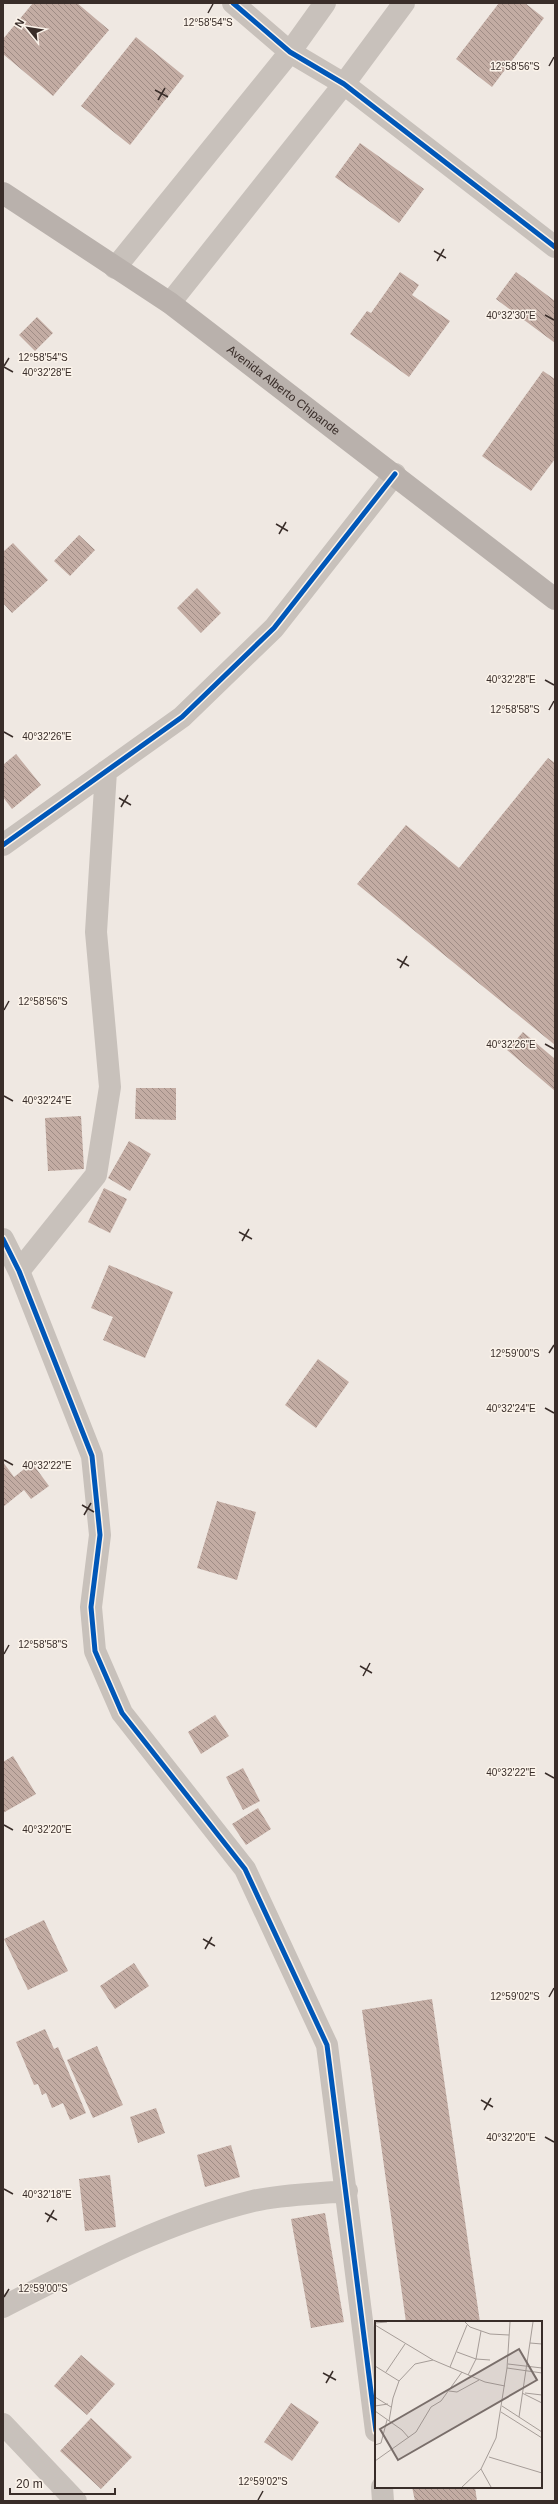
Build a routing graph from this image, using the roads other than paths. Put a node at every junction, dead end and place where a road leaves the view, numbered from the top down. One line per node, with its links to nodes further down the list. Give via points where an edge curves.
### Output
1 (233, 3): 4 (street)
2 (325, 3): 4 (street)
3 (404, 3): 5 (street)
4 (290, 52): 5 (street); 8 (street)
5 (344, 84): 7 (street); 9 (street)
6 (3, 193): 8 (main road, Avenida Alberto Chipande)
7 (555, 247)
8 (115, 268): 9 (main road, Avenida Alberto Chipande)
9 (170, 303): 10 (main road, Avenida Alberto Chipande)
10 (395, 474): 11 (main road, Avenida Alberto Chipande); 12 (street, via 274,628 182,717)
11 (555, 599)
12 (106, 771): 13 (street); 15 (street, via 96,932 110,1087 96,1175)
13 (3, 845)
14 (3, 1239): 15 (street)
15 (19, 1271): 16 (street, via 92,1456 100,1534 91,1607 95,1651 122,1713 245,1870 278,1937 327,2045)
16 (347, 2191): 17 (street, via 255,2200 182,2221 116,2249); 18 (street)
17 (3, 2307)
18 (375, 2423)
19 (3, 2424): 21 (street)
20 (382, 2488): 22 (street)
21 (76, 2501)
22 (383, 2501)

